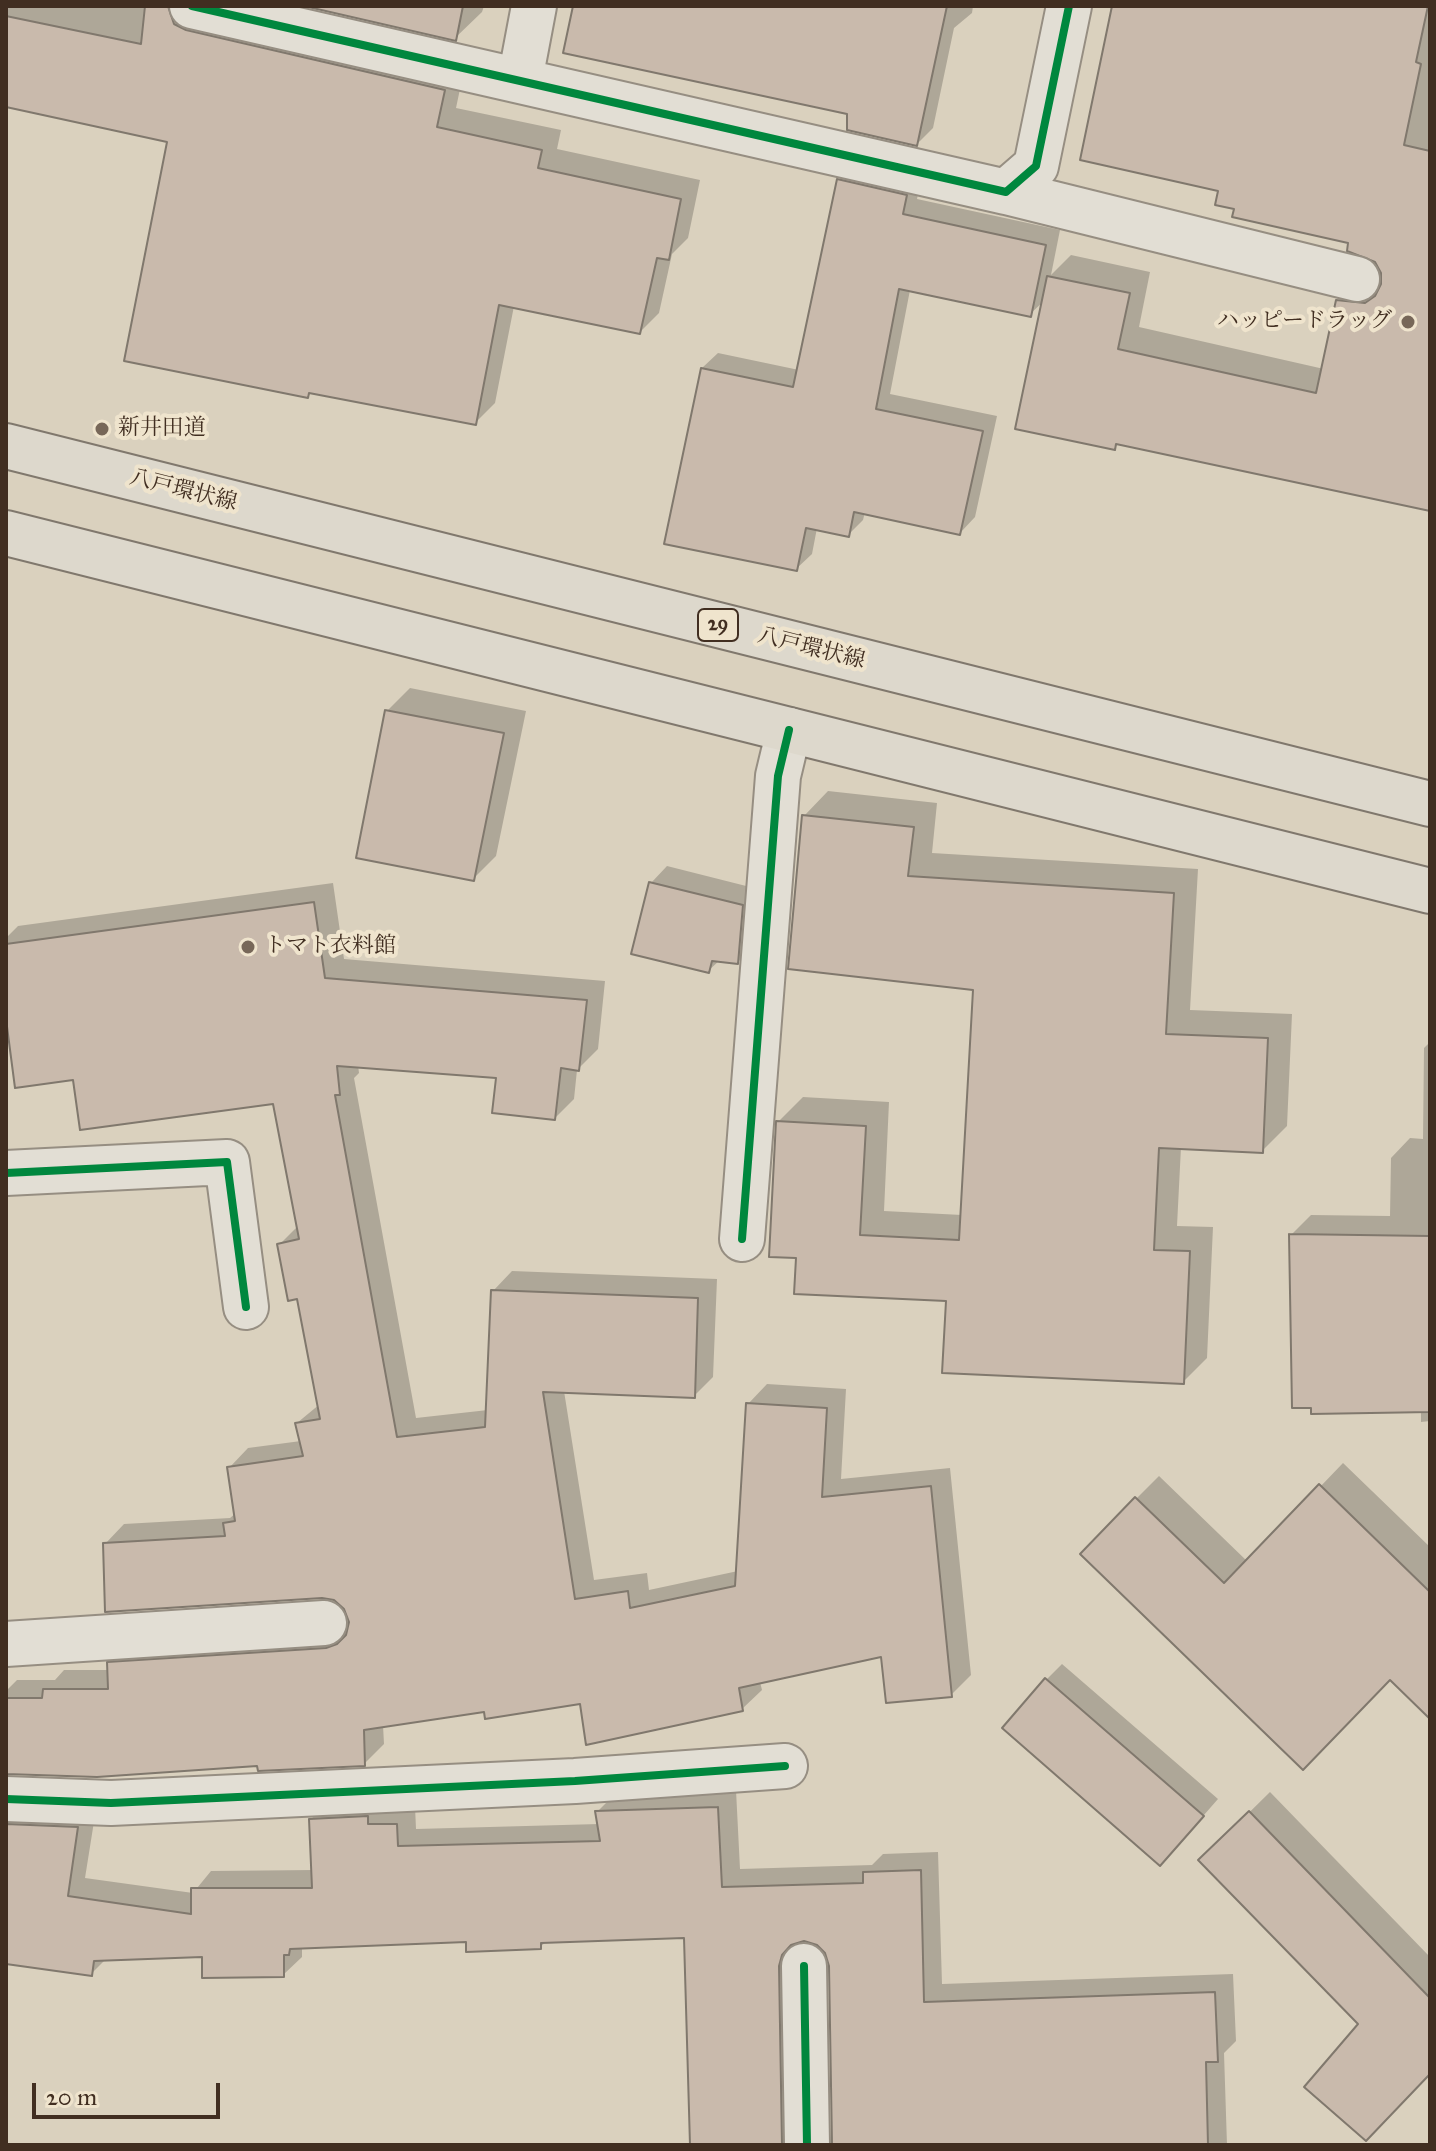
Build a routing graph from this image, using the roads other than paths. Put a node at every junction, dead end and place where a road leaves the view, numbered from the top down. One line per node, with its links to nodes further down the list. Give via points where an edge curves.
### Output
1 (192, 6): 4 (street)
2 (534, 6): 4 (street)
3 (1069, 6): 5 (street, via 1036,166)
4 (520, 80): 5 (street)
5 (1006, 192): 6 (street)
6 (1357, 279)
7 (6, 446): 10 (main road, 八戸環状線 / 29)
8 (6, 533): 9 (main road)
9 (789, 730): 11 (main road); 13 (street, via 778,776)
10 (1430, 804)
11 (1430, 891)
12 (6, 1173): 14 (street, via 227,1162)
13 (742, 1239)
14 (246, 1307)
15 (324, 1623): 16 (street)
16 (6, 1644)
17 (785, 1766): 18 (street, via 111,1803)
18 (6, 1799)
19 (804, 1966): 20 (street)
20 (807, 2145)

